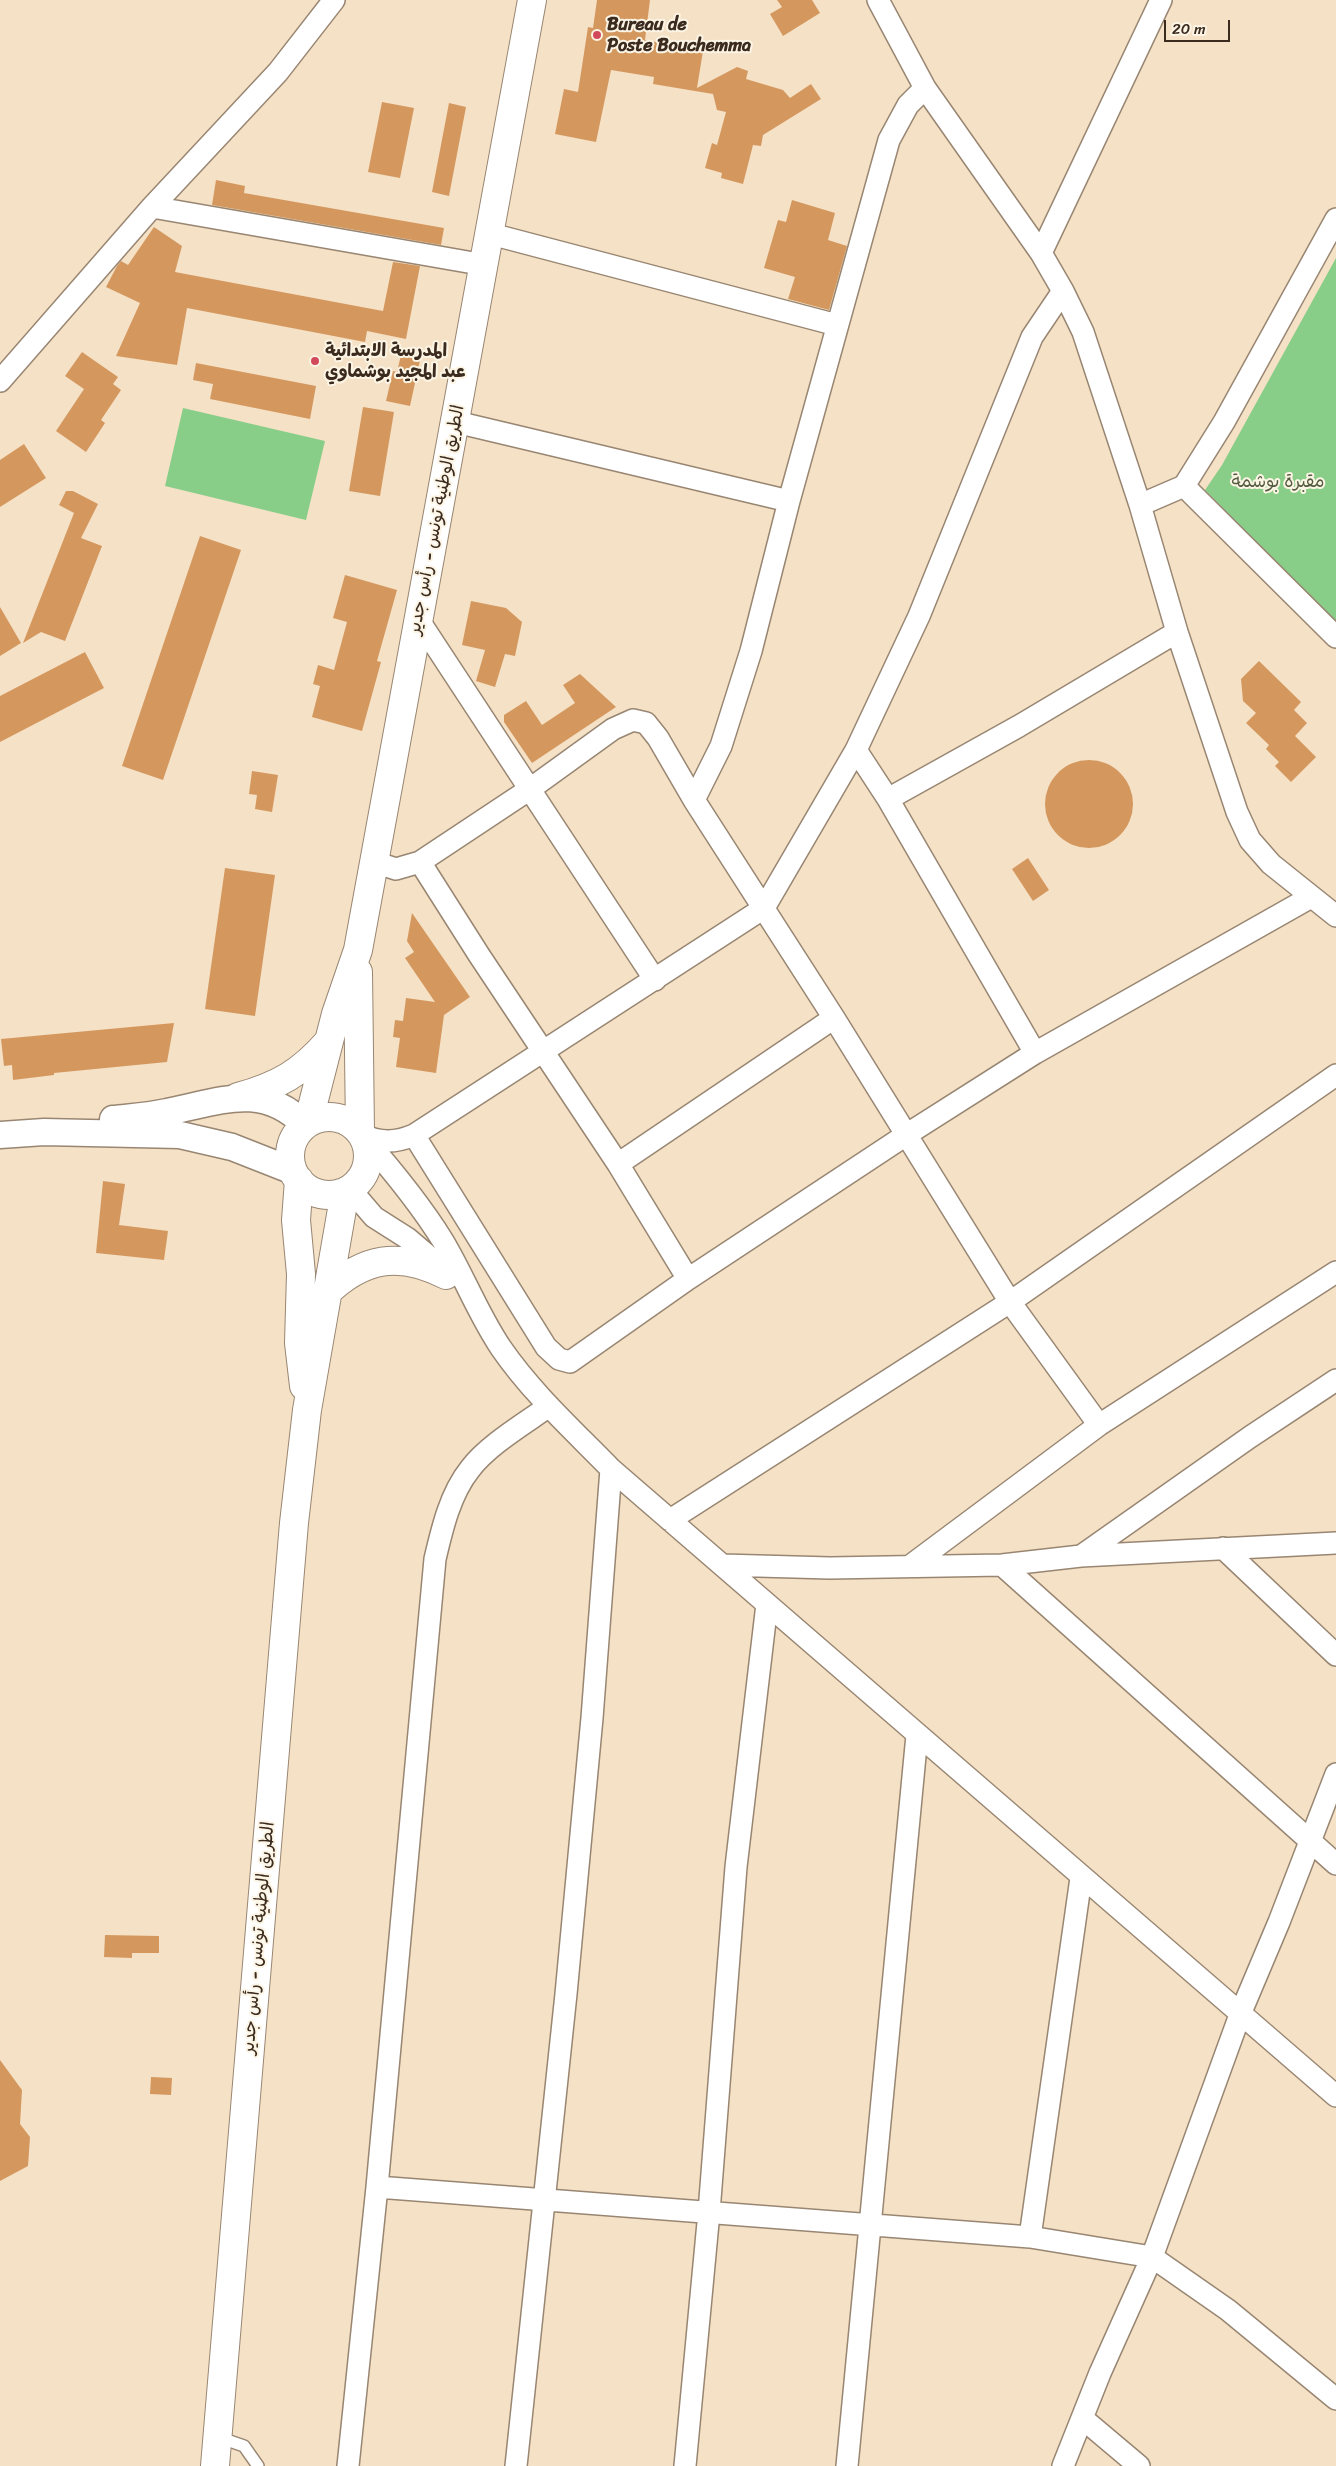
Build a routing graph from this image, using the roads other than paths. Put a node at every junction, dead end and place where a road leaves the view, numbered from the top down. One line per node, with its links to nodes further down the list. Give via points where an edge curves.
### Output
1 (334, 0): 6 (street, via 278,72)
2 (532, 0): 8 (main road, الطريق الوطنية تونس - رأس جدير)
3 (878, 0): 5 (street)
4 (1161, 0): 9 (street)
5 (925, 88): 9 (street); 12 (street, via 908,105 889,140)
6 (152, 207): 10 (street); 13 (street)
7 (1336, 219): 15 (street, via 1224,422)
8 (491, 234): 10 (main road, الطريق الوطنية تونس - رأس جدير); 12 (street)
9 (1041, 253): 11 (street)
10 (485, 265): 14 (main road, الطريق الوطنية تونس - رأس جدير)
11 (1063, 290): 17 (street, via 1082,332); 21 (street, via 1032,337 919,616)
12 (837, 325): 16 (street)
13 (0, 382)
14 (456, 422): 16 (street); 18 (main road, الطريق الوطنية تونس - رأس جدير)
15 (1184, 486): 17 (street); 20 (street)
16 (789, 501): 24 (street, via 751,651 724,736)
17 (1140, 505): 19 (street)
18 (418, 619): 22 (street); 25 (main road, الطريق الوطنية تونس - رأس جدير)
19 (1177, 632): 23 (street); 27 (street, via 1237,812 1250,840 1271,864)
20 (1336, 637)
21 (856, 750): 23 (street); 28 (street)
22 (530, 789): 24 (street, via 613,728 639,720 646,723 658,738); 26 (street); 31 (street)
23 (888, 799): 35 (street)
24 (694, 800): 28 (street)
25 (374, 862): 26 (street, via 396,869); 30 (main road, الطريق الوطنية تونس - رأس جدير)
26 (420, 862): 34 (street)
27 (1311, 897): 29 (street); 35 (street)
28 (764, 908): 31 (street); 32 (street)
29 (1336, 916)
30 (358, 950): 33 (main road, الطريق الوطنية تونس - رأس جدير); 41 (main road, الطريق الوطنية تونس - رأس جدير)
31 (656, 980): 34 (street)
32 (834, 1018): 43 (street); 44 (street)
33 (331, 1038): 37 (main road, via 313,1060 290,1077 265,1090); 38 (main road, الطريق الوطنية تونس - رأس جدير)
34 (544, 1052): 42 (street); 44 (street)
35 (1035, 1053): 43 (street)
36 (1336, 1075): 51 (street)
37 (238, 1096): 38 (street, via 282,1106); 39 (street, via 165,1113 78,1122)
38 (307, 1124): 41 (main road, via 330,1116 342,1119); 45 (main road, via 298,1132 290,1151)
39 (44, 1132): 40 (street); 45 (street, via 180,1135 232,1147)
40 (0, 1135)
41 (362, 1135): 42 (street, via 388,1142); 46 (main road, via 368,1149 366,1166 359,1181); 52 (street, via 419,1204 464,1278)
42 (414, 1135): 49 (street, via 546,1347 559,1359 570,1362 577,1359)
43 (906, 1135): 49 (street); 51 (street)
44 (618, 1164): 49 (street)
45 (296, 1176): 46 (main road, via 320,1194 332,1195); 55 (main road, الطريق الوطنية تونس - رأس جدير, via 301,1274 299,1343)
46 (347, 1190): 48 (street, via 374,1218 428,1255); 50 (main road, الطريق الوطنية تونس - رأس جدير)
47 (1336, 1272): 56 (street)
48 (446, 1275): 50 (main road, via 426,1265 404,1260 382,1261 360,1267 341,1278); 52 (street)
49 (688, 1280)
50 (325, 1294): 55 (main road, الطريق الوطنية تونس - رأس جدير, via 319,1347)
51 (1010, 1302): 56 (street); 58 (street)
52 (482, 1317): 54 (street, via 501,1348)
53 (1336, 1380): 61 (street)
54 (549, 1406): 57 (street); 74 (street, via 505,1437 470,1468 443,1523 437,1550)
55 (306, 1410): 82 (main road, الطريق الوطنية تونس - رأس جدير, via 292,1542)
56 (1099, 1425): 64 (street)
57 (611, 1469): 58 (street); 75 (street, via 592,1718)
58 (670, 1520): 62 (street)
59 (1336, 1543): 60 (street)
60 (1223, 1548): 61 (street); 66 (street)
61 (1081, 1556): 63 (street)
62 (722, 1565): 64 (street); 65 (street)
63 (1002, 1565): 64 (street); 69 (street)
64 (910, 1566)
65 (767, 1604): 67 (street); 76 (street, via 736,1868)
66 (1336, 1655)
67 (916, 1735): 71 (street); 77 (street)
68 (1336, 1774): 69 (street)
69 (1310, 1842): 70 (street); 72 (street)
70 (1336, 1864)
71 (1082, 1878): 72 (street); 78 (street)
72 (1241, 2012): 73 (street); 79 (street)
73 (1336, 2096)
74 (377, 2186): 75 (street); 85 (street)
75 (544, 2200): 76 (street); 86 (street)
76 (709, 2212): 77 (street); 87 (street)
77 (870, 2223): 78 (street); 88 (street)
78 (1030, 2237): 79 (street)
79 (1152, 2257): 80 (street, via 1228,2310); 81 (street)
80 (1336, 2399)
81 (1082, 2418): 89 (street); 90 (street)
82 (218, 2437): 83 (main road, الطريق الوطنية تونس - رأس جدير); 84 (lane, via 244,2446)
83 (215, 2466)
84 (258, 2466)
85 (348, 2466)
86 (516, 2466)
87 (685, 2466)
88 (847, 2466)
89 (1063, 2466)
90 (1140, 2466)

